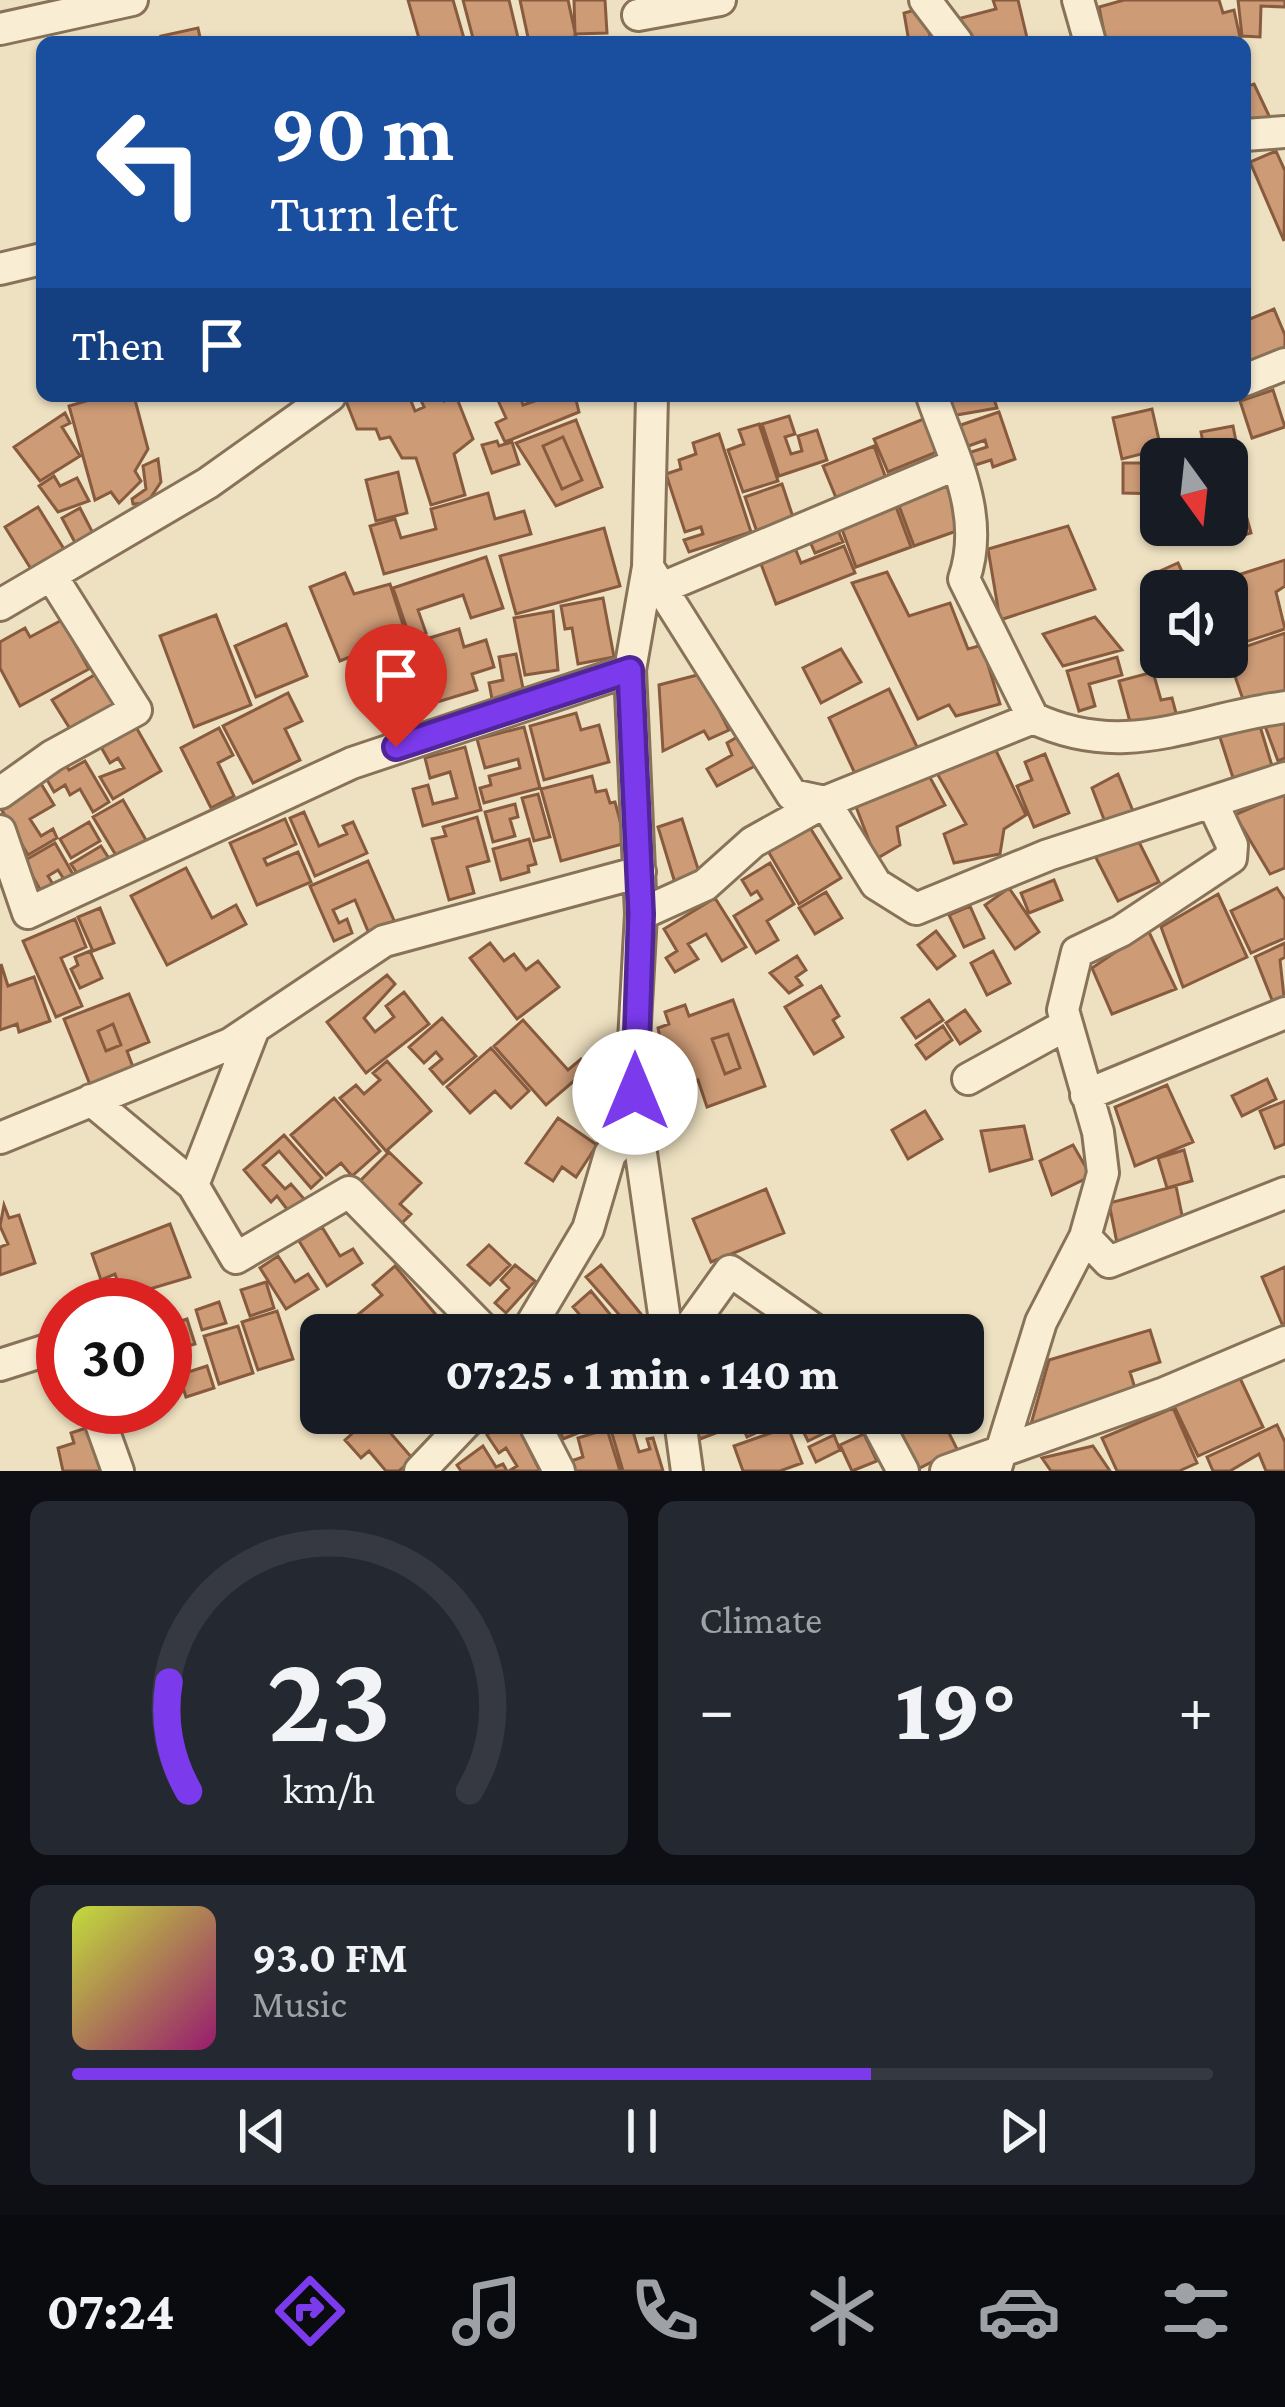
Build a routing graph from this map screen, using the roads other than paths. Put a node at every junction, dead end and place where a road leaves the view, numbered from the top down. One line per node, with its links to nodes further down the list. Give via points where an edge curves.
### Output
1 (132, 0): 6 (street)
2 (720, 0): 5 (street)
3 (926, 0): 7 (street)
4 (1078, 0): 8 (street)
5 (638, 19)
6 (0, 28)
7 (953, 36)
8 (1088, 36)
9 (1285, 132): 10 (street)
10 (1251, 135)
11 (36, 260): 12 (street)
12 (0, 269)
13 (1285, 364): 14 (street)
14 (1251, 378)
15 (322, 402): 19 (street, via 208,483)
16 (652, 402): 20 (street)
17 (934, 402): 18 (street)
18 (956, 465): 20 (street); 24 (street, via 975,546 964,579)
19 (51, 575): 21 (street); 26 (street, via 136,710)
20 (656, 577): 22 (street); 27 (street, via 792,795)
21 (0, 605)
22 (630, 670): 29 (street, via 352,763 28,913); 30 (street)
23 (1285, 707): 24 (street, via 1124,740 1081,739)
24 (1033, 718): 27 (street)
25 (1285, 778): 28 (street)
26 (0, 793)
27 (825, 802): 28 (street, via 875,884 916,909); 31 (street, via 753,842 705,885)
28 (1212, 802): 33 (street, via 1232,858 1077,952)
29 (0, 831)
30 (640, 872): 31 (street); 34 (street, via 384,941)
31 (641, 914): 38 (street)
32 (1285, 1013): 36 (street)
33 (1066, 1025): 35 (street); 36 (street)
34 (254, 1028): 37 (street); 40 (street)
35 (968, 1078)
36 (1086, 1095): 42 (street, via 1102,1173)
37 (91, 1100): 39 (street); 40 (street)
38 (637, 1125): 44 (street, via 610,1154 588,1228); 45 (street)
39 (0, 1138)
40 (193, 1185): 43 (street, via 236,1258 349,1192)
41 (1285, 1193): 42 (street, via 1109,1262)
42 (1085, 1237): 56 (street, via 1041,1322)
43 (468, 1314)
44 (537, 1314)
45 (664, 1314)
46 (698, 1314): 47 (street, via 730,1271)
47 (792, 1314)
48 (1285, 1342): 56 (street)
49 (36, 1354): 50 (street)
50 (0, 1365)
51 (104, 1434): 57 (street)
52 (455, 1434): 58 (street)
53 (540, 1434): 59 (street)
54 (682, 1434): 60 (street)
55 (883, 1434): 61 (street)
56 (997, 1461): 62 (street)
57 (118, 1471)
58 (420, 1471)
59 (559, 1471)
60 (687, 1471)
61 (903, 1471)
62 (946, 1471)

